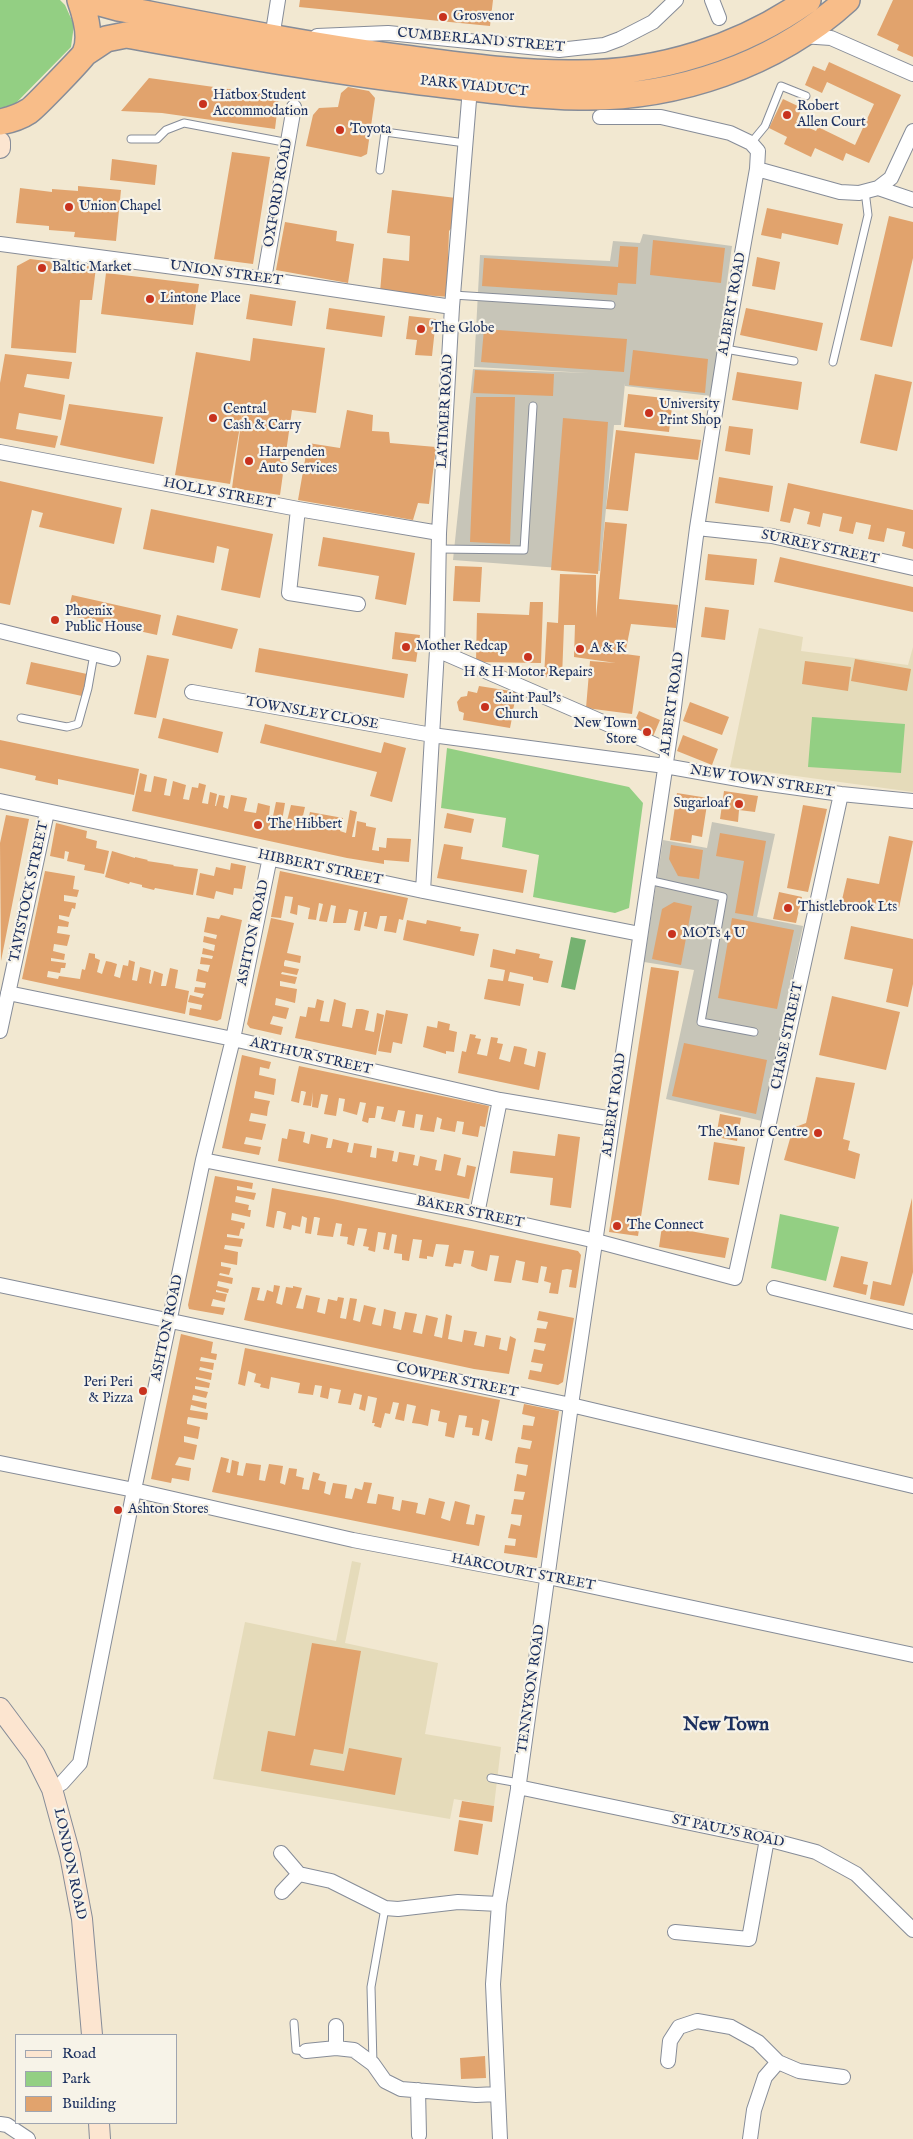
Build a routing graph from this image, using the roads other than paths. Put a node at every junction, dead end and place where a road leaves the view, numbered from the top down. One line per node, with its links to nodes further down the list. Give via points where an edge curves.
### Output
1 (80, 0): 11 (highway, via 88,34)
2 (89, 0): 10 (highway, PARK VIADUCT)
3 (278, 0): 10 (street)
4 (676, 0): 10 (street, CUMBERLAND STREET, via 653,22 620,39 604,45 559,50 388,33)
5 (712, 0): 8 (street)
6 (808, 0): 10 (highway, PARK VIADUCT, via 782,18 732,43 702,53 631,69 579,74 520,72 451,64)
7 (847, 0): 9 (highway, PARK VIADUCT)
8 (719, 18)
9 (799, 36): 12 (street, via 831,38); 13 (highway, PARK VIADUCT, via 734,70 666,89 581,97)
10 (272, 38)
11 (85, 53): 13 (highway, PARK VIADUCT, via 106,39 126,35 301,66); 17 (highway, PARK VIADUCT, via 30,111)
12 (913, 74)
13 (470, 88): 22 (street, LATIMER ROAD)
14 (806, 96): 23 (lane, via 781,86 765,126)
15 (294, 107): 21 (street, OXFORD ROAD)
16 (600, 117): 23 (street, via 661,117 730,134)
17 (0, 122)
18 (913, 131): 27 (street, via 891,178)
19 (131, 139): 21 (lane, via 157,139 166,130 184,123)
20 (0, 142): 24 (street)
21 (289, 142): 30 (street, OXFORD ROAD)
22 (465, 143): 26 (lane, via 385,132); 31 (street, LATIMER ROAD)
23 (751, 143): 25 (street, ALBERT ROAD, via 758,151)
24 (0, 148)
25 (757, 169): 27 (street, via 840,192); 33 (street, ALBERT ROAD)
26 (380, 170)
27 (872, 190): 28 (street); 35 (lane)
28 (913, 200)
29 (0, 244): 30 (street, UNION STREET)
30 (264, 279): 31 (street, UNION STREET)
31 (453, 301): 32 (lane); 40 (street, LATIMER ROAD)
32 (610, 305)
33 (725, 349): 34 (lane); 39 (street, ALBERT ROAD)
34 (794, 360)
35 (833, 362)
36 (533, 406): 41 (lane, via 524,550)
37 (0, 452): 38 (street, HOLLY STREET)
38 (298, 509): 40 (street, HOLLY STREET); 43 (street, via 289,593)
39 (697, 528): 42 (street, SURREY STREET, via 772,536); 51 (street, ALBERT ROAD)
40 (439, 533): 41 (street, LATIMER ROAD)
41 (439, 549): 45 (street, LATIMER ROAD)
42 (913, 568)
43 (358, 604)
44 (0, 631): 46 (street)
45 (437, 650): 50 (street, LATIMER ROAD); 51 (street)
46 (94, 654): 47 (street); 49 (lane, via 78,724 68,727)
47 (113, 659)
48 (192, 692): 50 (street, TOWNSLEY CLOSE)
49 (22, 718)
50 (432, 735): 52 (street, NEW TOWN STREET); 59 (street, LATIMER ROAD)
51 (667, 750): 52 (street, ALBERT ROAD)
52 (665, 766): 53 (street, NEW TOWN STREET); 58 (street, ALBERT ROAD)
53 (841, 794): 55 (street, NEW TOWN STREET); 70 (street, CHASE STREET)
54 (0, 801): 56 (street, HIBBERT STREET)
55 (913, 801)
56 (47, 812): 57 (street, HIBBERT STREET); 61 (street, TAVISTOCK STREET)
57 (270, 857): 59 (street, HIBBERT STREET); 64 (street, ASHTON ROAD)
58 (648, 880): 60 (street, ALBERT ROAD); 63 (lane, via 723,897 700,1022)
59 (423, 891): 60 (street, HIBBERT STREET)
60 (640, 934): 66 (street, ALBERT ROAD)
61 (8, 993): 62 (street, TAVISTOCK STREET); 64 (street, ARTHUR STREET)
62 (0, 1030)
63 (754, 1032)
64 (233, 1039): 65 (street, ARTHUR STREET); 67 (street, ASHTON ROAD)
65 (500, 1100): 66 (street, ARTHUR STREET); 68 (street)
66 (613, 1119): 69 (street, ALBERT ROAD)
67 (203, 1160): 68 (street, BAKER STREET); 73 (street, ASHTON ROAD)
68 (477, 1214): 69 (street, BAKER STREET)
69 (596, 1241): 70 (street, BAKER STREET); 75 (street, TENNYSON ROAD)
70 (735, 1278)
71 (0, 1285): 73 (street, COWPER STREET)
72 (774, 1288): 74 (street)
73 (170, 1321): 75 (street, COWPER STREET); 78 (street, ASHTON ROAD)
74 (913, 1322)
75 (571, 1405): 77 (street, COWPER STREET); 79 (street, TENNYSON ROAD)
76 (0, 1463): 78 (street, HARCOURT STREET)
77 (913, 1486)
78 (134, 1490): 79 (street, HARCOURT STREET, via 353,1540); 84 (street, ASHTON ROAD, via 80,1762 62,1783)
79 (548, 1577): 80 (street, HARCOURT STREET); 83 (street, TENNYSON ROAD)
80 (913, 1654)
81 (0, 1708): 84 (street, LONDON ROAD, via 35,1755)
82 (491, 1778): 83 (lane)
83 (518, 1785): 85 (street, ST PAUL'S ROAD); 89 (street, TENNYSON ROAD)
84 (52, 1789): 95 (street, LONDON ROAD, via 70,1855 82,1919)
85 (767, 1839): 91 (street, ST PAUL'S ROAD, via 816,1852 856,1874); 92 (street, via 750,1939)
86 (281, 1853): 87 (street)
87 (299, 1874): 88 (street); 90 (street, via 331,1881)
88 (282, 1892)
89 (500, 1904): 90 (street, via 458,1902); 103 (street, TENNYSON ROAD, via 493,1984)
90 (385, 1908): 100 (lane, via 371,1987)
91 (913, 1930)
92 (674, 1932)
93 (294, 2023): 97 (lane, via 296,2050)
94 (336, 2026): 96 (street)
95 (92, 2034)
96 (336, 2048): 97 (street); 100 (street, via 354,2050)
97 (306, 2050)
98 (668, 2061): 99 (street, via 670,2041 679,2027 697,2020 731,2027 758,2042)
99 (778, 2062): 101 (street, via 800,2072); 110 (street, via 765,2077 754,2110)
100 (373, 2064): 102 (street, via 385,2081 401,2089)
101 (843, 2077)
102 (418, 2090): 103 (street); 106 (street)
103 (498, 2094): 109 (street, TENNYSON ROAD)
104 (0, 2124): 107 (street)
105 (99, 2124): 108 (street)
106 (419, 2135)
107 (28, 2139)
108 (100, 2139)
109 (500, 2139)
110 (750, 2139)

